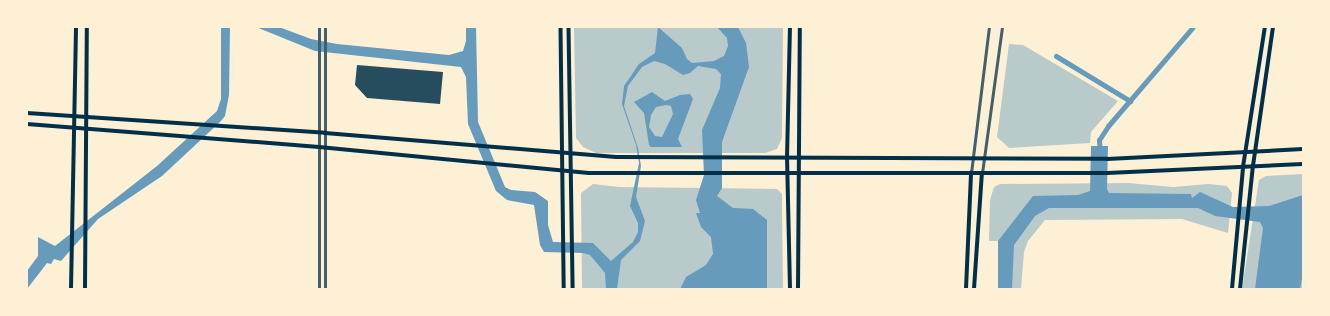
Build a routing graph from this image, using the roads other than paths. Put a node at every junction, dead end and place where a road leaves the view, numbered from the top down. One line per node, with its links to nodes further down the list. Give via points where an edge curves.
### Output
1 (76, 27): 14 (main road)
2 (87, 27): 15 (main road)
3 (319, 27): 19 (street)
4 (325, 27): 20 (street)
5 (561, 27): 26 (main road)
6 (569, 27): 27 (main road)
7 (790, 27): 28 (main road)
8 (800, 27): 29 (main road)
9 (989, 27): 30 (street)
10 (1002, 27): 31 (street)
11 (1264, 27): 24 (main road)
12 (1273, 27): 25 (main road)
13 (27, 113): 14 (main road)
14 (74, 116): 15 (main road); 17 (main road)
15 (88, 117): 18 (main road); 19 (main road)
16 (27, 124): 17 (main road)
17 (74, 128): 18 (main road); 41 (main road)
18 (87, 129): 21 (main road); 42 (main road)
19 (318, 132): 20 (main road); 21 (street)
20 (326, 132): 22 (street); 26 (main road)
21 (318, 146): 22 (main road); 43 (street)
22 (326, 147): 35 (main road); 44 (street)
23 (1303, 150): 25 (main road)
24 (1245, 152): 25 (main road); 31 (main road, via 1107,159); 34 (main road)
25 (1255, 152): 33 (main road)
26 (563, 153): 27 (main road); 35 (main road)
27 (572, 154): 28 (main road); 36 (main road)
28 (787, 158): 29 (main road); 39 (main road)
29 (798, 158): 30 (main road); 40 (main road)
30 (971, 159): 31 (main road); 37 (street)
31 (983, 159): 38 (street)
32 (1303, 164): 33 (main road)
33 (1253, 166): 34 (main road); 52 (main road)
34 (1243, 167): 38 (main road, via 1107,173); 51 (main road)
35 (564, 169): 36 (main road); 45 (main road)
36 (572, 170): 39 (main road, via 588,173); 46 (main road)
37 (971, 173): 38 (main road); 40 (main road); 49 (main road)
38 (982, 173): 50 (main road)
39 (787, 174): 40 (main road); 47 (main road)
40 (798, 174): 48 (main road)
41 (71, 289)
42 (85, 289)
43 (319, 289)
44 (325, 289)
45 (564, 289)
46 (573, 289)
47 (790, 289)
48 (798, 289)
49 (966, 289)
50 (974, 289)
51 (1232, 289)
52 (1240, 289)

